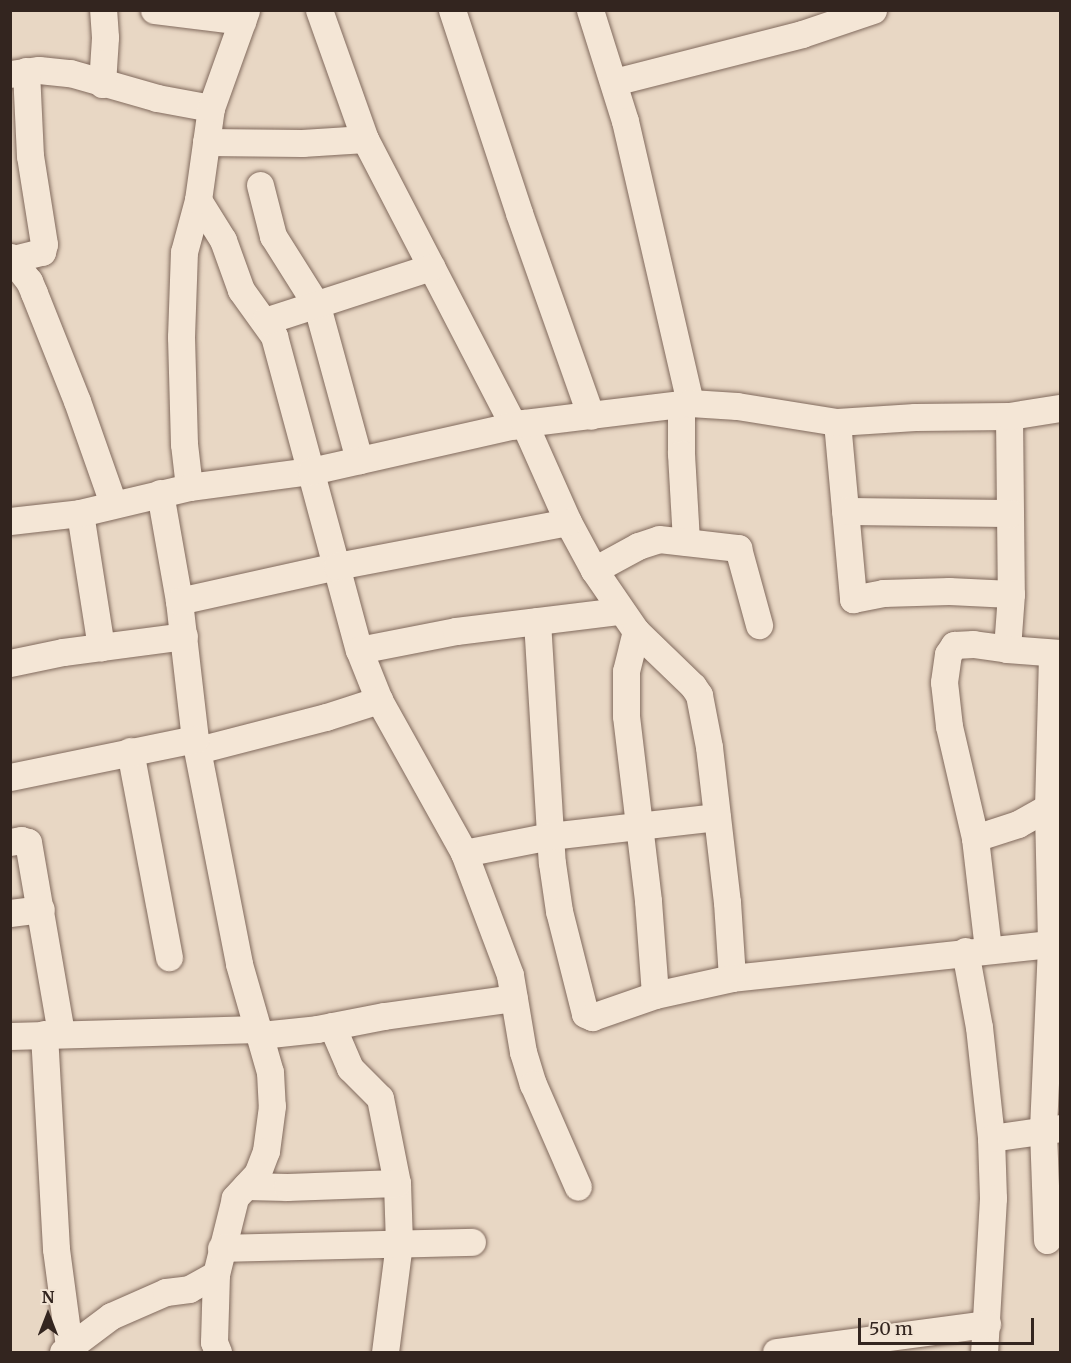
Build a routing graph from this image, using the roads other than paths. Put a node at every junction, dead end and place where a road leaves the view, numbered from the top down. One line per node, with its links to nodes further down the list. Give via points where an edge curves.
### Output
1 (103, 10): 10 (street)
2 (154, 10): 7 (street)
3 (319, 10): 12 (street)
4 (452, 10): 22 (street)
5 (590, 10): 9 (street)
6 (871, 11): 9 (street, via 802,34)
7 (244, 16): 11 (street)
8 (18, 72): 10 (street, via 70,74); 16 (street, via 44,244 42,252)
9 (614, 82): 20 (street)
10 (102, 84): 11 (street)
11 (211, 108): 13 (street)
12 (365, 139): 13 (street); 17 (street)
13 (206, 142): 15 (street)
14 (260, 185): 18 (street, via 273,236)
15 (198, 200): 19 (street, via 223,240 242,290); 28 (street, via 184,252 182,279 182,395)
16 (12, 258): 30 (street, via 34,293)
17 (431, 267): 18 (street); 25 (street)
18 (317, 306): 19 (street); 26 (street)
19 (265, 321): 27 (street, via 283,362)
20 (686, 403): 22 (street); 24 (street, via 755,408); 36 (street, via 681,454)
21 (1060, 408): 23 (street)
22 (591, 416): 25 (street)
23 (1010, 416): 24 (street); 33 (street)
24 (837, 422): 31 (street)
25 (519, 425): 26 (street); 35 (street)
26 (359, 460): 27 (street)
27 (311, 471): 28 (street); 37 (street)
28 (189, 487): 29 (street)
29 (160, 493): 30 (street); 40 (street)
30 (113, 503): 32 (street)
31 (845, 511): 33 (street); 39 (street, via 853,599 884,593)
32 (80, 513): 34 (street); 45 (street)
33 (1010, 513): 39 (street)
34 (10, 521)
35 (568, 522): 37 (street); 38 (street)
36 (686, 542): 38 (street, via 665,538 651,541); 43 (street, via 738,548)
37 (337, 566): 40 (street); 47 (street)
38 (594, 570): 42 (street)
39 (1011, 594): 46 (street)
40 (179, 601): 44 (street)
41 (537, 621): 42 (street); 47 (street, via 456,631); 57 (street)
42 (628, 621): 55 (street, via 699,695); 56 (street, via 625,688)
43 (759, 625)
44 (184, 636): 45 (street); 51 (street)
45 (101, 646): 49 (street)
46 (1007, 649): 48 (street); 58 (street, via 954,645 945,666 946,712)
47 (359, 650): 50 (street)
48 (1056, 653): 54 (street)
49 (10, 663)
50 (379, 700): 51 (street, via 316,720); 60 (street)
51 (196, 745): 52 (street); 70 (street, via 239,964)
52 (130, 752): 53 (street); 65 (street)
53 (10, 777)
54 (1054, 804): 58 (street, via 1018,824); 63 (street)
55 (717, 817): 56 (street); 66 (street)
56 (638, 825): 57 (street); 67 (street)
57 (550, 836): 60 (street); 67 (street, via 559,911 585,1014 600,1016)
58 (975, 838): 64 (street)
59 (10, 842): 61 (street, via 28,842)
60 (464, 853): 68 (street, via 497,937)
61 (41, 909): 62 (street); 71 (street)
62 (10, 913)
63 (1056, 943): 64 (street); 73 (street)
64 (977, 950): 66 (street); 74 (street)
65 (169, 957)
66 (732, 978): 67 (street)
67 (655, 995)
68 (514, 998): 69 (street); 77 (street, via 533,1084)
69 (332, 1026): 70 (street); 75 (street, via 350,1068 380,1098)
70 (260, 1032): 71 (street); 76 (street, via 270,1072 270,1134 257,1174)
71 (52, 1034): 72 (street); 84 (street, via 57,1249)
72 (10, 1036)
73 (1052, 1128): 74 (street); 78 (street)
74 (991, 1138): 83 (street, via 993,1198)
75 (397, 1183): 76 (street); 80 (street)
76 (246, 1186): 81 (street, via 235,1198)
77 (578, 1187)
78 (1047, 1240)
79 (472, 1242): 80 (street)
80 (399, 1243): 81 (street); 86 (street)
81 (220, 1248): 82 (street)
82 (216, 1274): 84 (street, via 111,1316); 85 (street, via 214,1342)
83 (987, 1324): 87 (street); 88 (street)
84 (66, 1350)
85 (218, 1353)
86 (385, 1353)
87 (776, 1353)
88 (984, 1353)

